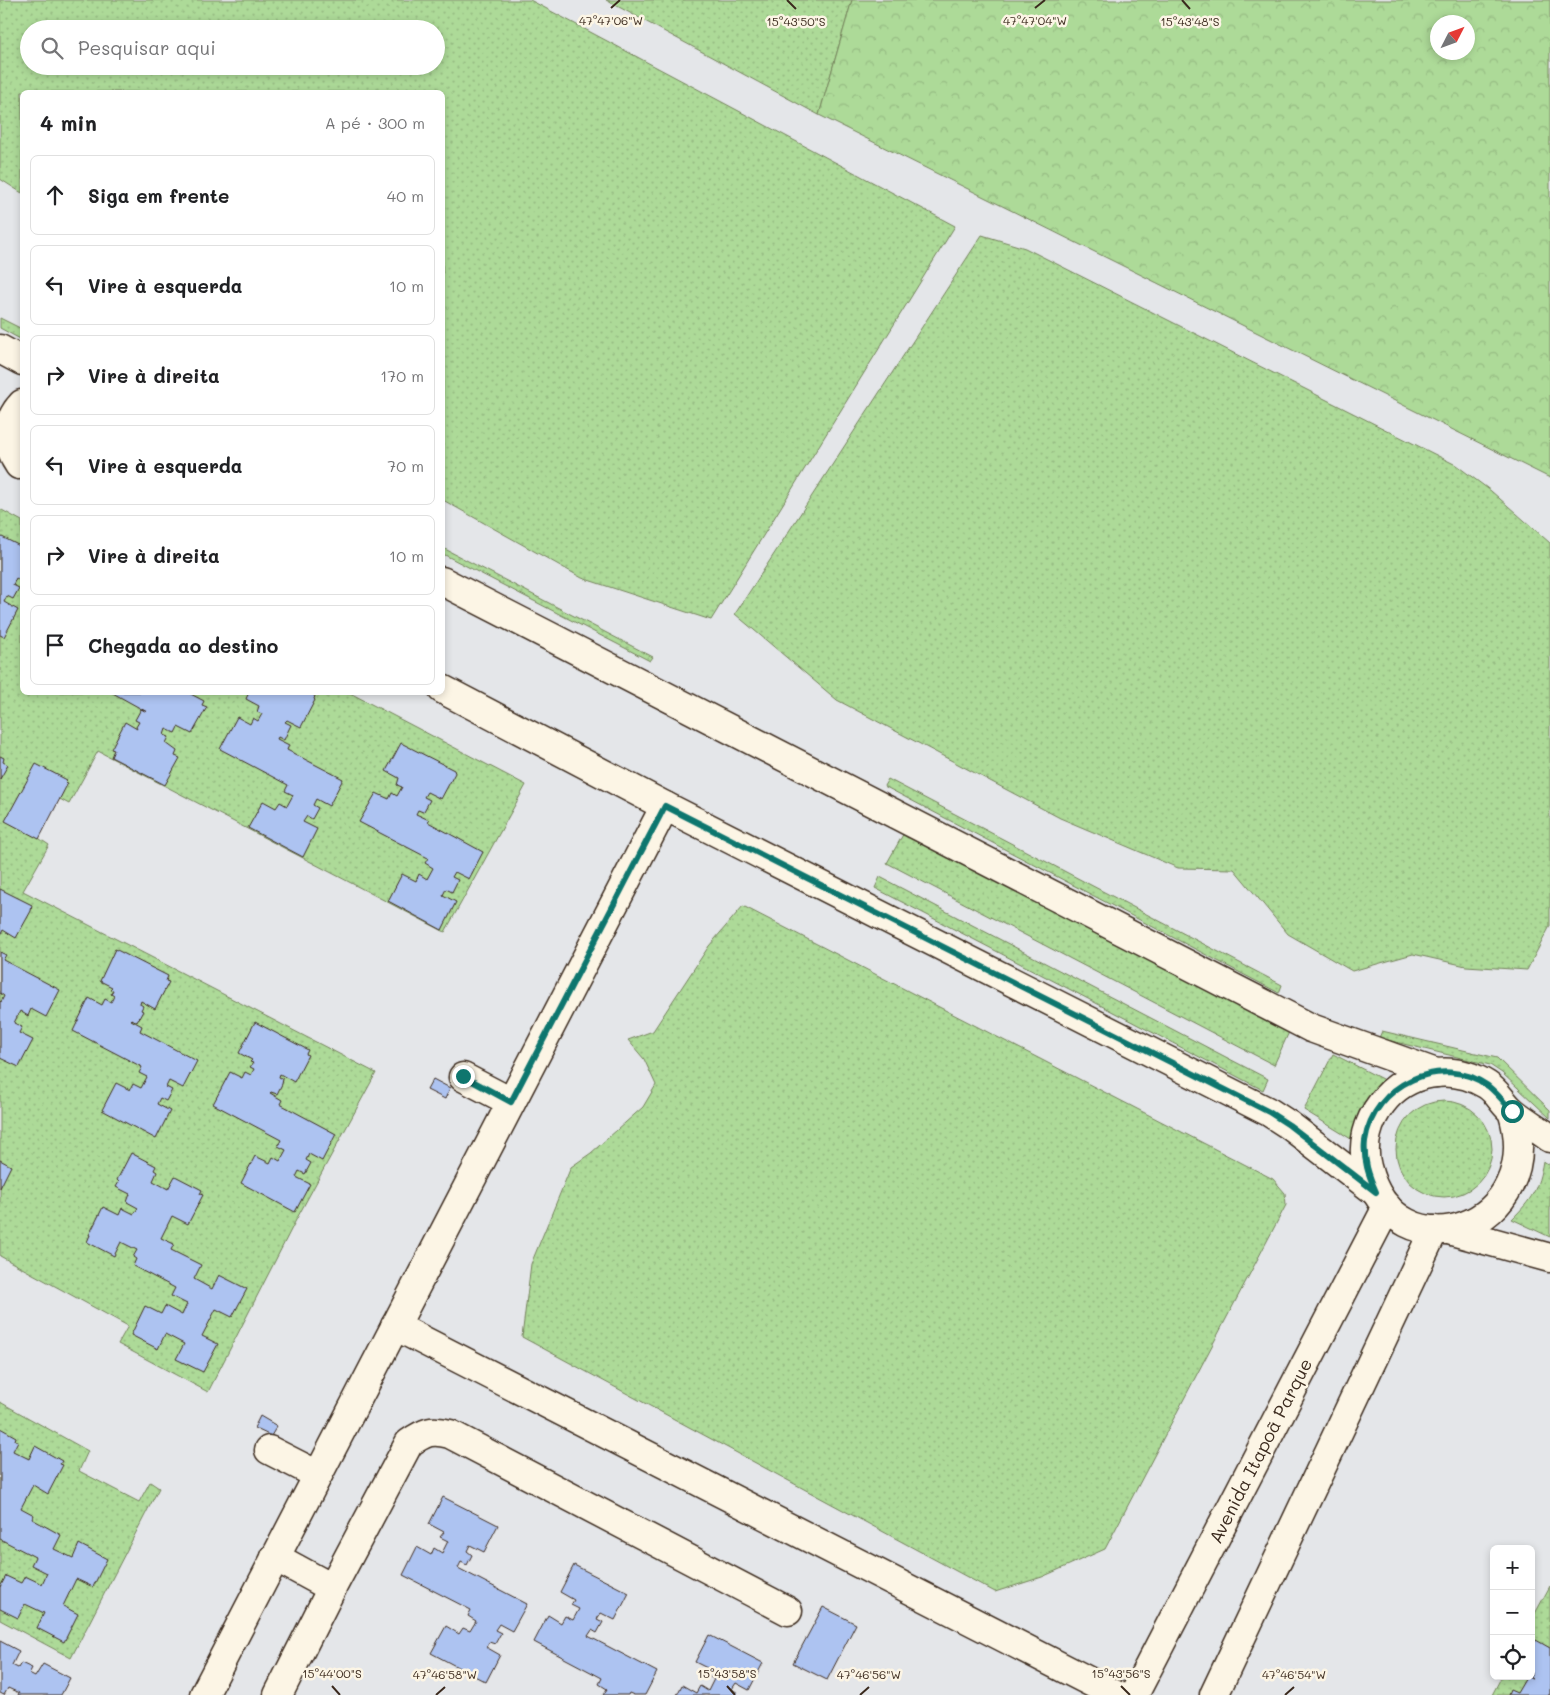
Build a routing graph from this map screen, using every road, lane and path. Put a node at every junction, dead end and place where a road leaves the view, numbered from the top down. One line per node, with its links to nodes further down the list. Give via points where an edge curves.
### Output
1 (0, 348): 2 (street)
2 (20, 360)
3 (20, 407): 4 (street, via 13,417 9,435)
4 (14, 462)
5 (445, 583): 8 (street, via 1311,1028)
6 (445, 691): 7 (street)
7 (665, 806): 10 (street); 13 (street, via 1269,1112)
8 (1436, 1073): 11 (street, via 1471,1077 1487,1085); 13 (street, via 1419,1076 1388,1094 1369,1124 1365,1159 1369,1176)
9 (463, 1076): 10 (street)
10 (511, 1102): 16 (street)
11 (1512, 1111): 12 (street); 14 (street, via 1519,1127 1522,1162 1511,1195 1485,1220 1469,1227)
12 (1550, 1138)
13 (1382, 1200): 14 (street, via 1401,1218 1416,1226); 25 (street, Avenida Itapoã Parque)
14 (1443, 1230): 15 (street); 26 (street)
15 (1550, 1258)
16 (395, 1326): 18 (street); 24 (street)
17 (269, 1450): 18 (street)
18 (318, 1475): 19 (street)
19 (276, 1557): 20 (street); 23 (street)
20 (332, 1588): 21 (street, via 409,1443 423,1433 436,1430 450,1434); 22 (street)
21 (788, 1611)
22 (285, 1692)
23 (204, 1695)
24 (1116, 1695)
25 (1134, 1695)
26 (1214, 1695)

